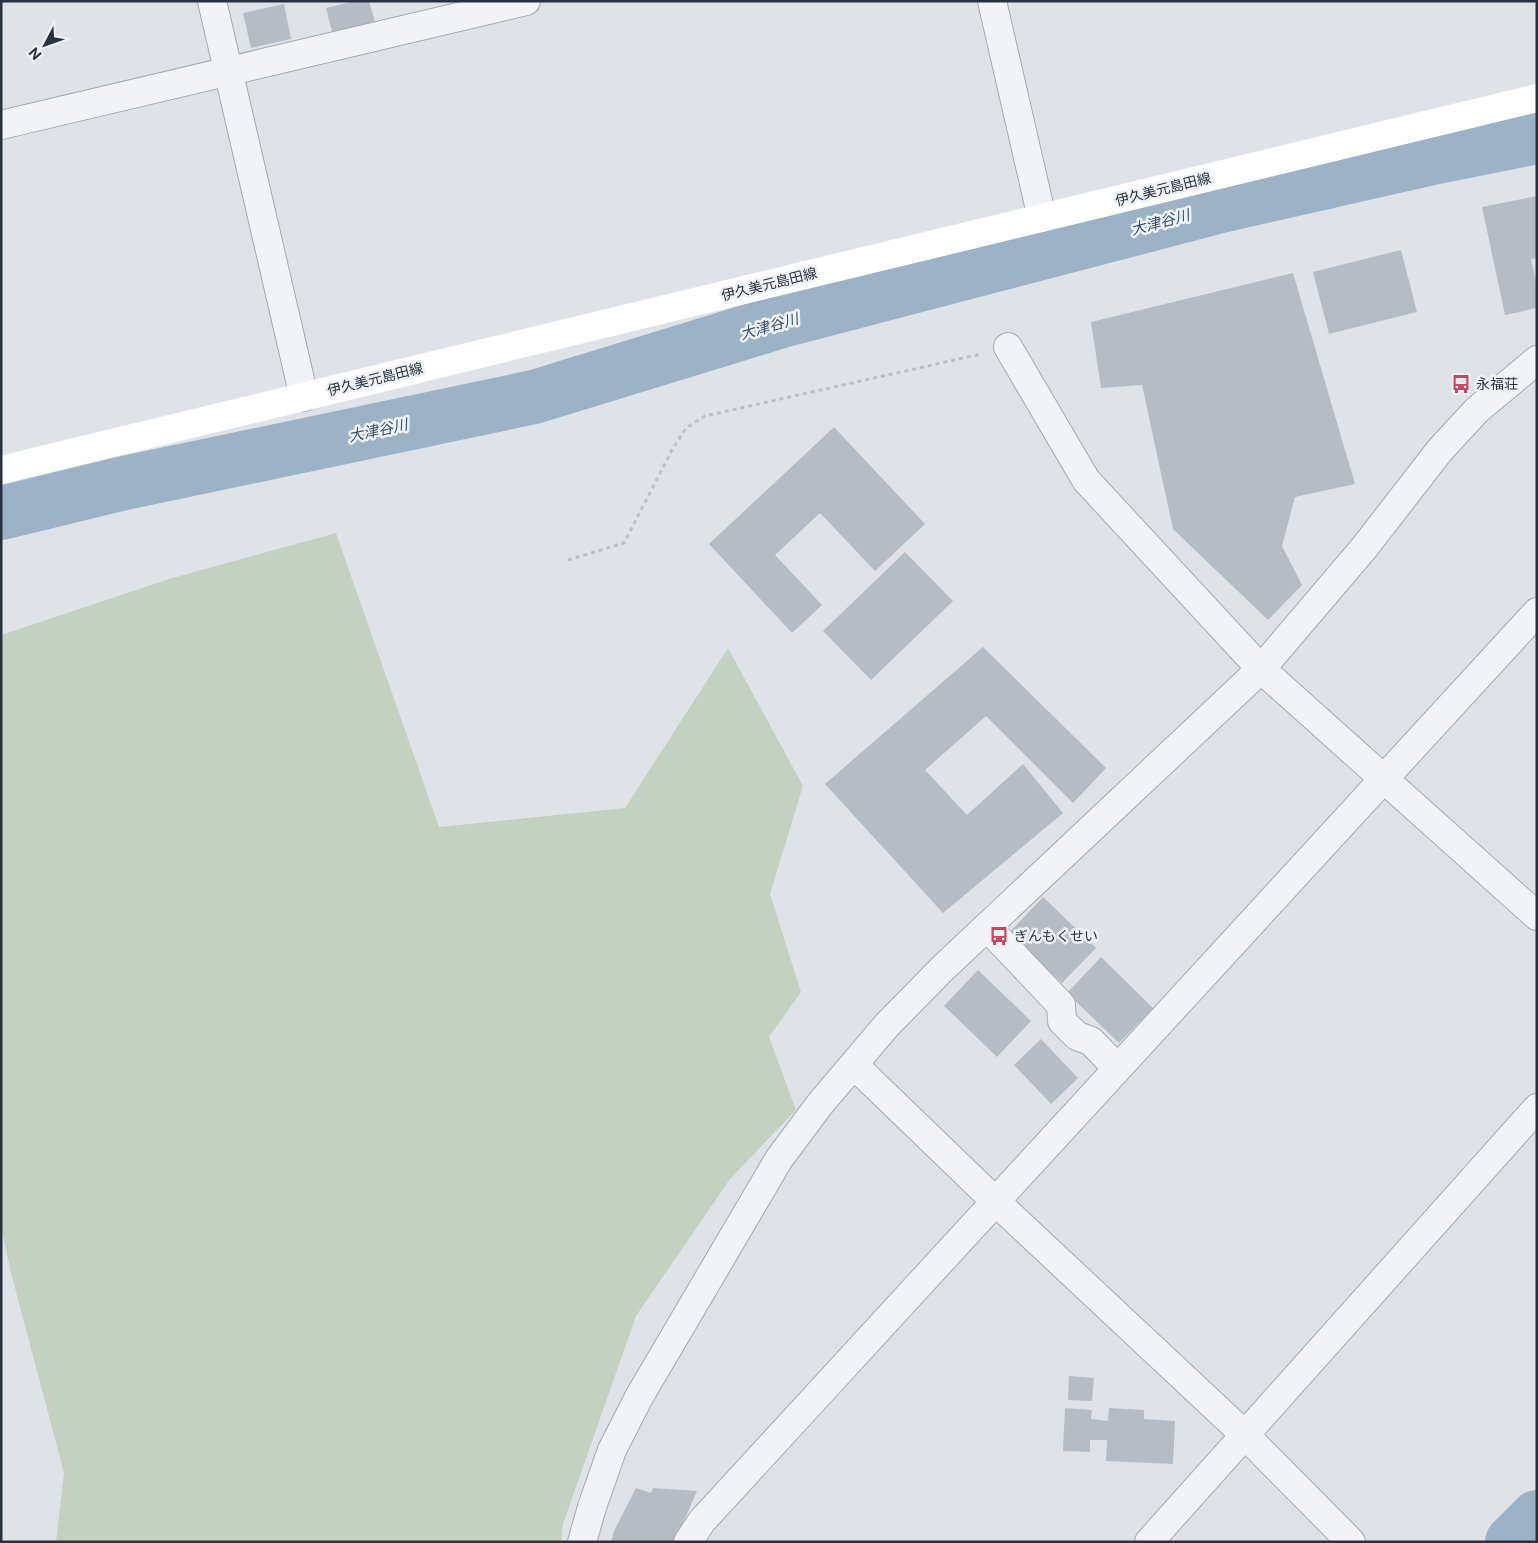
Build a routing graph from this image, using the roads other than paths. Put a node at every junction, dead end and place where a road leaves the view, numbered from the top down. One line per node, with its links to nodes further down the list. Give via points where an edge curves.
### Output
1 (212, 1): 4 (street)
2 (526, 1): 4 (street)
3 (992, 1): 7 (street)
4 (228, 72): 6 (street); 10 (street)
5 (1537, 98): 7 (main road, 伊久美元島田線)
6 (1, 125)
7 (1042, 218): 10 (main road, 伊久美元島田線)
8 (1008, 347): 13 (street, via 1086,480)
9 (1537, 360): 13 (street, via 1477,410 1440,450 1364,548)
10 (304, 396): 11 (main road, 伊久美元島田線)
11 (1, 470)
12 (1537, 612): 14 (street)
13 (1261, 669): 14 (street); 16 (street)
14 (1383, 778): 15 (street); 18 (street)
15 (1537, 916)
16 (987, 927): 17 (street, via 887,1025); 18 (street, via 1060,1005 1062,1021 1077,1036 1091,1041)
17 (854, 1065): 20 (street); 22 (street, via 779,1159 639,1397 612,1450)
18 (1117, 1068): 20 (street)
19 (1537, 1108): 21 (street)
20 (995, 1201): 21 (street); 23 (street, via 702,1521)
21 (1244, 1435): 24 (street); 25 (street)
22 (582, 1542)
23 (688, 1542)
24 (1149, 1542)
25 (1351, 1542)

